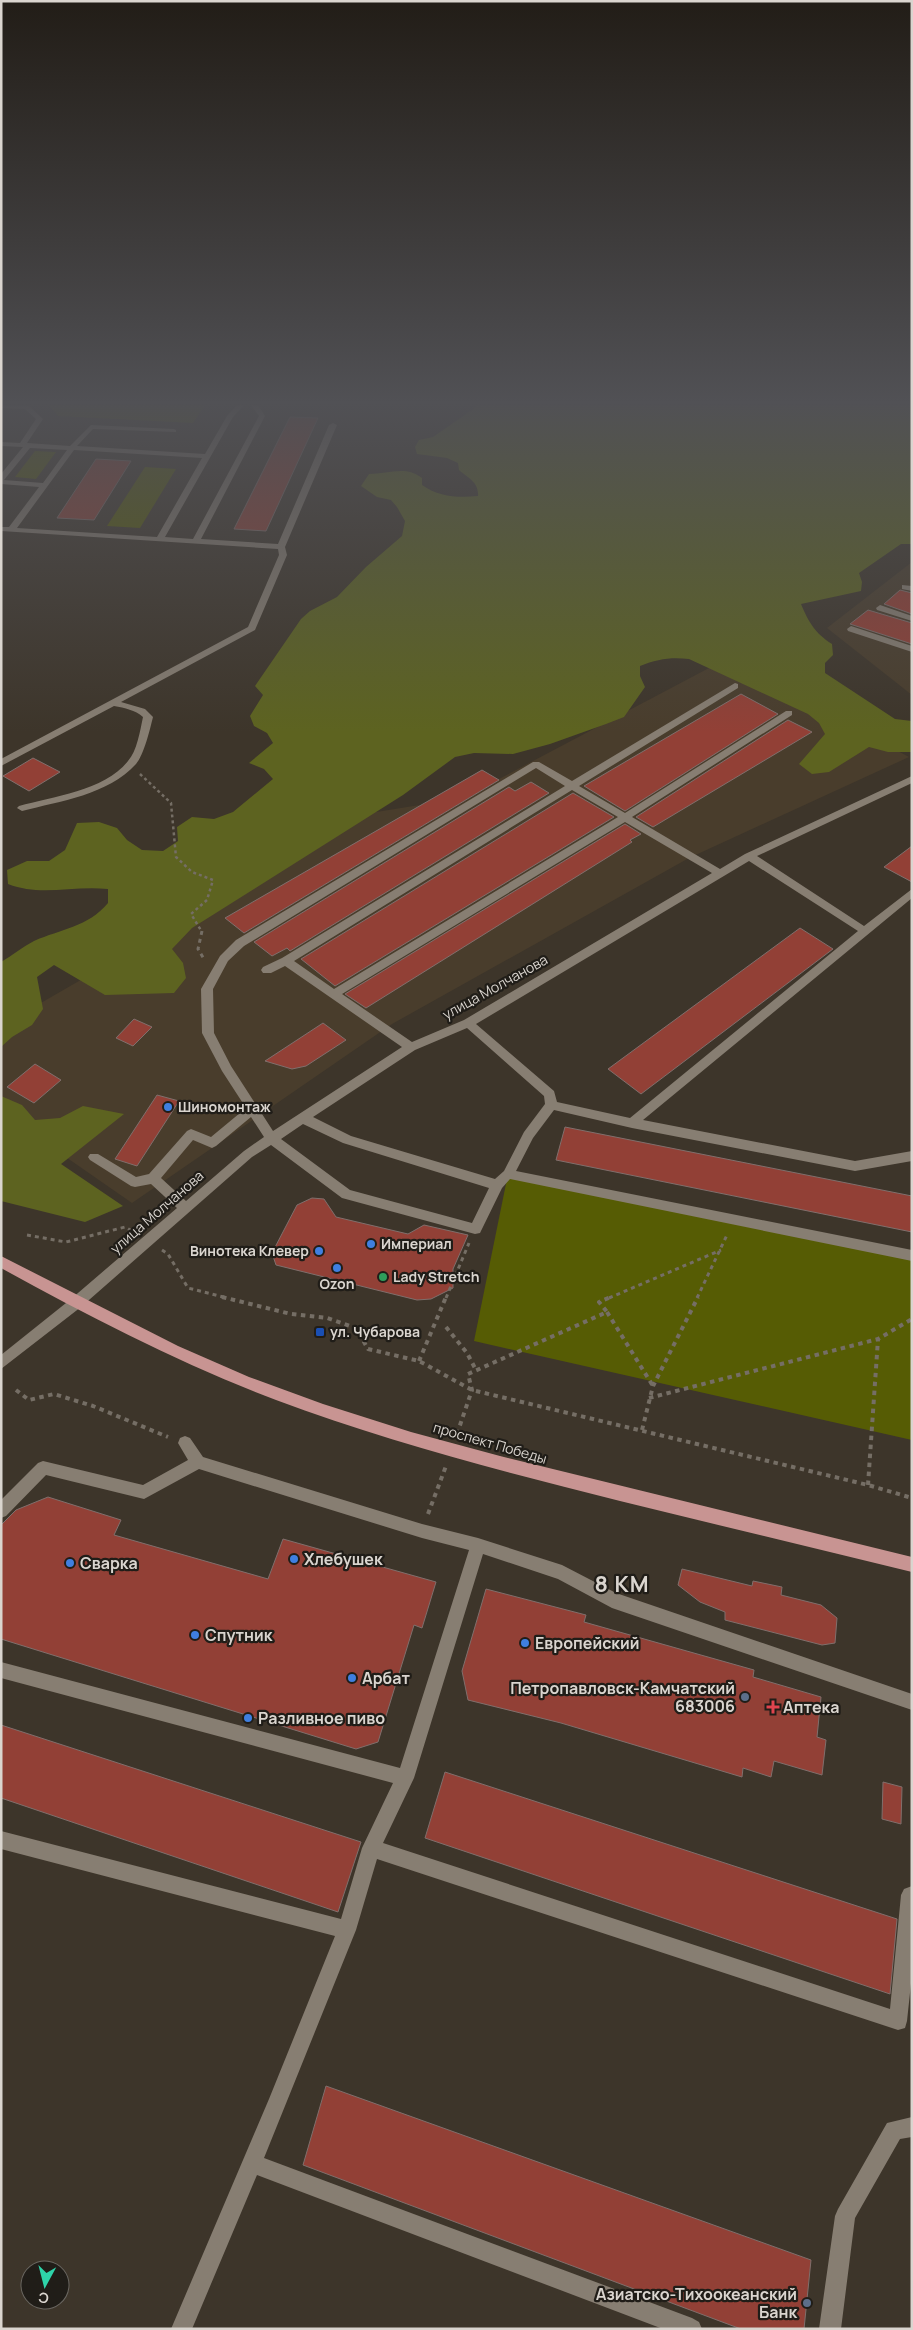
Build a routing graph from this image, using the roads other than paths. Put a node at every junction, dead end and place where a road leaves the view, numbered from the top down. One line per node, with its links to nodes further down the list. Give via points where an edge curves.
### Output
1 (23, 514): 6 (street)
2 (175, 514): 7 (street)
3 (210, 514): 8 (street)
4 (295, 514): 9 (street)
5 (1, 528): 6 (street)
6 (12, 529): 7 (street)
7 (160, 539): 8 (street)
8 (196, 541): 9 (street)
9 (281, 547): 15 (street, via 283,555 252,628)
10 (880, 608): 11 (street)
11 (912, 619)
12 (851, 629): 13 (street)
13 (912, 650)
14 (735, 686): 19 (street)
15 (113, 703): 17 (street); 20 (street, via 132,707 148,717 133,762 98,786)
16 (789, 713): 21 (street)
17 (1, 763)
18 (912, 780): 22 (street, улица Молчанова)
19 (571, 787): 21 (street); 26 (street); 32 (street, via 536,764 240,943 213,975 207,989 208,1033)
20 (22, 808)
21 (624, 818): 23 (street); 28 (street)
22 (750, 856): 23 (street, улица Молчанова); 25 (street)
23 (719, 873): 29 (street, улица Молчанова)
24 (912, 892): 25 (street)
25 (865, 930): 34 (street)
26 (286, 961): 27 (street); 28 (street)
27 (267, 970)
28 (334, 994): 30 (street)
29 (468, 1023): 30 (street, улица Молчанова); 31 (street, via 550,1094)
30 (411, 1047): 33 (street, улица Молчанова)
31 (551, 1105): 34 (street); 38 (street, via 528,1135)
32 (253, 1110): 35 (street); 39 (street, via 212,1143 190,1134)
33 (303, 1118): 35 (street, улица Молчанова); 40 (street, via 347,1140)
34 (632, 1123): 36 (street, via 854,1166)
35 (272, 1139): 40 (street, via 346,1194 475,1229); 41 (street, улица Молчанова, via 248,1154)
36 (912, 1156)
37 (94, 1157): 39 (street, via 135,1182)
38 (508, 1174): 40 (street); 42 (street)
39 (153, 1178): 41 (street)
40 (497, 1185)
41 (184, 1207): 44 (street, улица Молчанова)
42 (912, 1256)
43 (1, 1261): 44 (main road, проспект Победы)
44 (76, 1303): 45 (street, улица Молчанова); 50 (main road, проспект Победы, via 165,1346 280,1395 420,1440 523,1470)
45 (1, 1362)
46 (185, 1443): 47 (street)
47 (198, 1462): 48 (street, via 144,1492 43,1468); 49 (street)
48 (1, 1511)
49 (478, 1545): 52 (street, via 562,1573 612,1600); 53 (street)
50 (912, 1565)
51 (1, 1670): 53 (street)
52 (912, 1702)
53 (405, 1778): 55 (street)
54 (1, 1840): 57 (street)
55 (371, 1848): 56 (street, via 898,2021); 57 (street)
56 (912, 1895)
57 (347, 1930): 59 (street)
58 (912, 2127): 62 (street, via 894,2130 845,2216)
59 (252, 2163): 60 (street); 61 (street)
60 (181, 2329)
61 (692, 2329)
62 (830, 2329)

